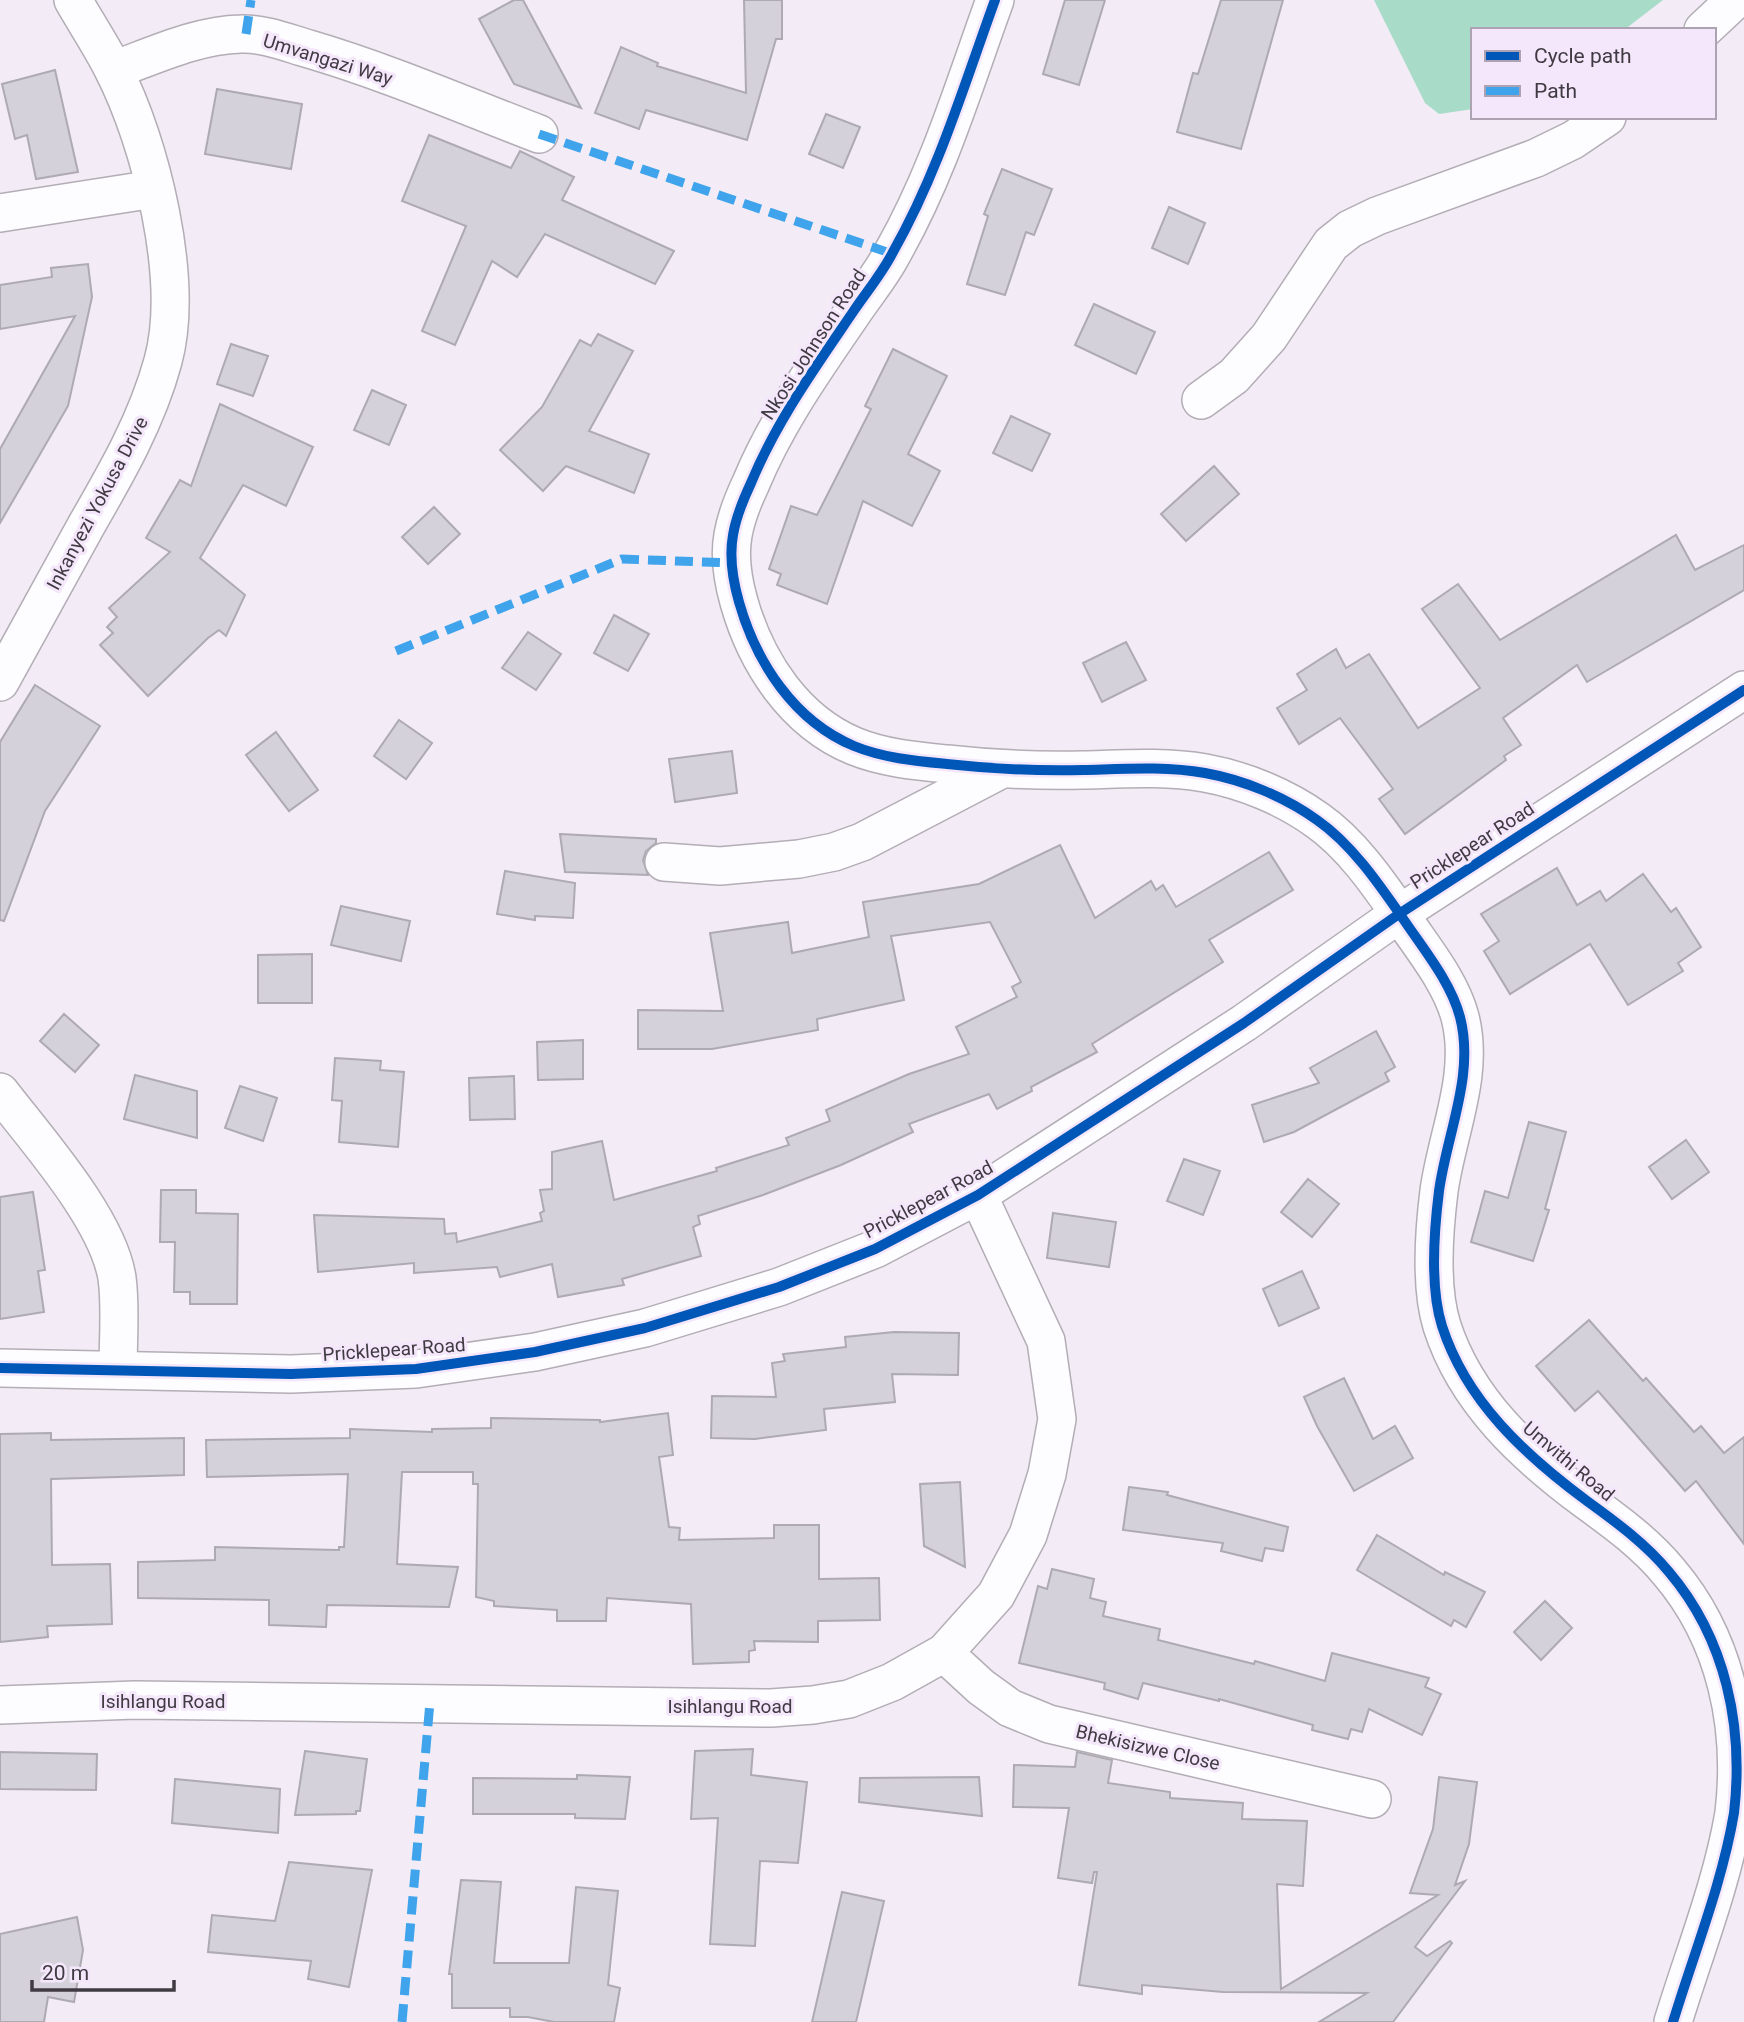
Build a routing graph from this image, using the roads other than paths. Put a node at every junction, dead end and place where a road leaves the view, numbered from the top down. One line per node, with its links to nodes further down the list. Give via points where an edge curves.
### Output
1 (73, 0): 5 (street, Inkanyezi Yokusa Drive)
2 (995, 0): 14 (street, Nkosi Johnson Road, via 940,153 893,254 795,397 759,463 732,537 731,563 737,598 755,649 785,695 816,723 851,745 887,756)
3 (1735, 0): 4 (street)
4 (1705, 28)
5 (114, 70): 7 (street, Umvangazi Way, via 218,35 246,34 335,57); 8 (street, Inkanyezi Yokusa Drive)
6 (1604, 119): 10 (street, via 1536,158 1350,229 1331,244 1261,347 1234,376)
7 (540, 134)
8 (154, 188): 9 (street); 11 (street, Inkanyezi Yokusa Drive, via 169,262 171,312 163,360 120,467)
9 (0, 213)
10 (1201, 400)
11 (10, 639): 12 (street, Inkanyezi Yokusa Drive)
12 (0, 682)
13 (1744, 690): 16 (street, Pricklepear Road)
14 (1000, 770): 15 (street, via 834,852 720,866); 16 (street, Nkosi Johnson Road, via 1157,769 1207,773 1256,788 1323,824 1357,858)
15 (664, 862)
16 (1399, 914): 18 (street, Pricklepear Road, via 1244,1023); 23 (street, Umvithi Road, via 1437,968 1459,1013 1464,1048 1461,1095 1440,1190 1435,1263 1439,1317 1452,1354 1474,1393 1521,1447 1626,1530 1667,1569 1694,1605 1716,1643 1731,1688)
17 (0, 1091): 20 (street, via 65,1175 106,1243 117,1278)
18 (978, 1195): 20 (street, Pricklepear Road, via 875,1249 779,1287 645,1328 535,1352 416,1369 291,1374); 21 (street, Isihlangu Road, via 1046,1341 1057,1419 1028,1535 996,1595)
19 (0, 1368): 20 (street, Pricklepear Road)
20 (118, 1370)
21 (944, 1653): 22 (street, Isihlangu Road, via 849,1699 771,1708 148,1700); 24 (street, Bhekisizwe Close, via 1010,1708 1049,1724)
22 (0, 1705)
23 (1741, 1773): 25 (street, Umvithi Road, via 1724,1859)
24 (1372, 1798)
25 (1673, 2022)

